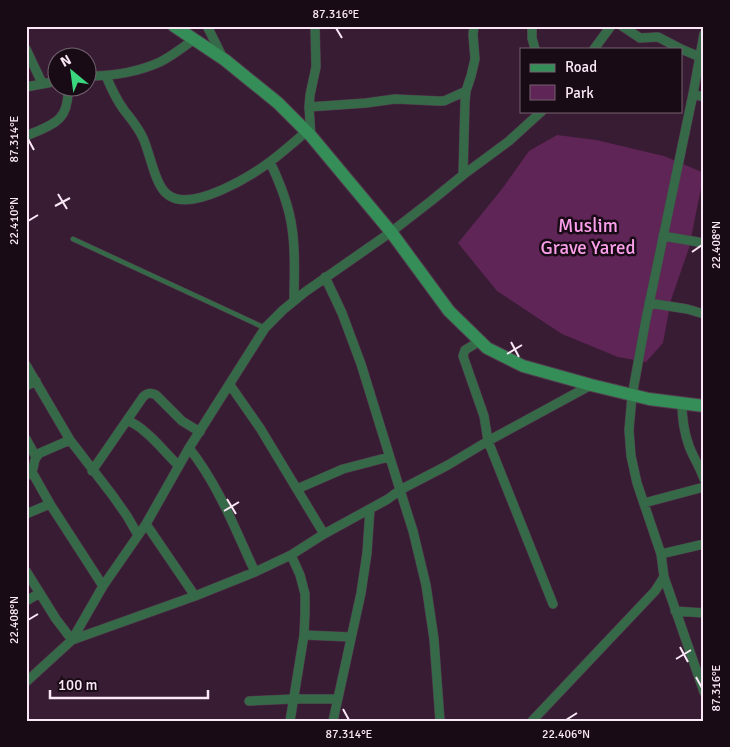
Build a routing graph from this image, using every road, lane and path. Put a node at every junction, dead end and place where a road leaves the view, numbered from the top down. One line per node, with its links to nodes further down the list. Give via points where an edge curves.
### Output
1 (174, 26): 9 (main road)
2 (207, 26): 16 (street)
3 (315, 26): 26 (street, via 316,67)
4 (474, 26): 22 (street, via 475,59)
5 (532, 26): 10 (street)
6 (611, 26): 11 (street)
7 (622, 26): 12 (street, via 640,38 658,37)
8 (704, 34): 15 (street)
9 (193, 40): 16 (main road); 18 (street, via 161,62)
10 (535, 48)
11 (595, 48)
12 (679, 48)
13 (682, 49): 15 (street)
14 (27, 52): 20 (street)
15 (700, 57): 23 (street)
16 (224, 60): 28 (main road, via 278,104)
17 (98, 76): 18 (street)
18 (106, 76): 30 (street, via 124,111 143,137 160,187 167,195 175,199 191,199 213,194)
19 (48, 82): 20 (street)
20 (42, 83): 21 (street)
21 (26, 87)
22 (466, 91): 26 (street, via 444,101 395,99); 31 (street)
23 (693, 94): 24 (street); 33 (street)
24 (704, 97)
25 (68, 98): 29 (street, via 66,111 58,120)
26 (309, 107): 28 (street)
27 (541, 112): 31 (street)
28 (308, 134): 30 (street); 32 (main road)
29 (26, 136)
30 (270, 162): 37 (street, via 292,227)
31 (463, 175): 32 (street)
32 (391, 232): 36 (street); 41 (main road, via 448,311)
33 (663, 236): 35 (street); 38 (street)
34 (73, 239): 40 (lane)
35 (704, 243)
36 (325, 277): 37 (street); 57 (street, via 361,364)
37 (294, 301): 40 (street)
38 (649, 303): 39 (street); 47 (street)
39 (704, 314)
40 (265, 328): 44 (street)
41 (480, 341): 45 (main road, via 487,348 523,366); 54 (street, via 465,350 463,356 484,416)
42 (26, 365): 43 (street)
43 (36, 381): 46 (street); 53 (street)
44 (230, 385): 51 (street); 63 (street)
45 (591, 385): 47 (main road); 54 (street)
46 (26, 386)
47 (632, 396): 48 (main road); 65 (street, via 631,456)
48 (682, 403): 49 (main road); 61 (street, via 689,446)
49 (704, 406)
50 (127, 420): 51 (street, via 143,397 152,392 182,421); 58 (street, via 145,431); 59 (street)
51 (200, 432): 55 (street)
52 (26, 439): 56 (street)
53 (70, 440): 56 (street); 59 (street)
54 (488, 440): 64 (street); 82 (street)
55 (189, 448): 58 (street); 76 (street, via 215,486)
56 (36, 457): 60 (street)
57 (389, 457): 63 (street, via 343,469); 64 (street)
58 (179, 466): 69 (street)
59 (92, 471): 71 (street)
60 (29, 474): 66 (street)
61 (704, 479)
62 (704, 487): 65 (street)
63 (297, 488): 70 (street)
64 (400, 490): 67 (street); 96 (street, via 426,585)
65 (644, 503): 73 (street)
66 (50, 504): 68 (street); 78 (street)
67 (370, 509): 70 (street); 86 (street, via 368,553)
68 (26, 514)
69 (146, 524): 71 (street); 80 (street)
70 (324, 534): 74 (street)
71 (138, 535): 78 (street)
72 (704, 544): 73 (street)
73 (660, 554): 77 (street)
74 (291, 555): 76 (street); 85 (street, via 305,594)
75 (26, 570): 79 (street)
76 (255, 572): 80 (street)
77 (664, 577): 83 (street); 97 (street, via 655,591)
78 (103, 586): 87 (street)
79 (40, 593): 81 (street); 87 (street)
80 (195, 596): 87 (street)
81 (26, 601)
82 (553, 604)
83 (675, 612): 84 (street); 88 (street)
84 (704, 613)
85 (304, 636): 86 (street); 91 (street)
86 (350, 637): 92 (street)
87 (72, 640): 89 (street)
88 (701, 678): 90 (street)
89 (26, 682)
90 (704, 692)
91 (293, 699): 92 (street); 93 (street); 94 (street)
92 (338, 699): 95 (street)
93 (249, 701)
94 (290, 721)
95 (333, 721)
96 (440, 721)
97 (532, 721)

